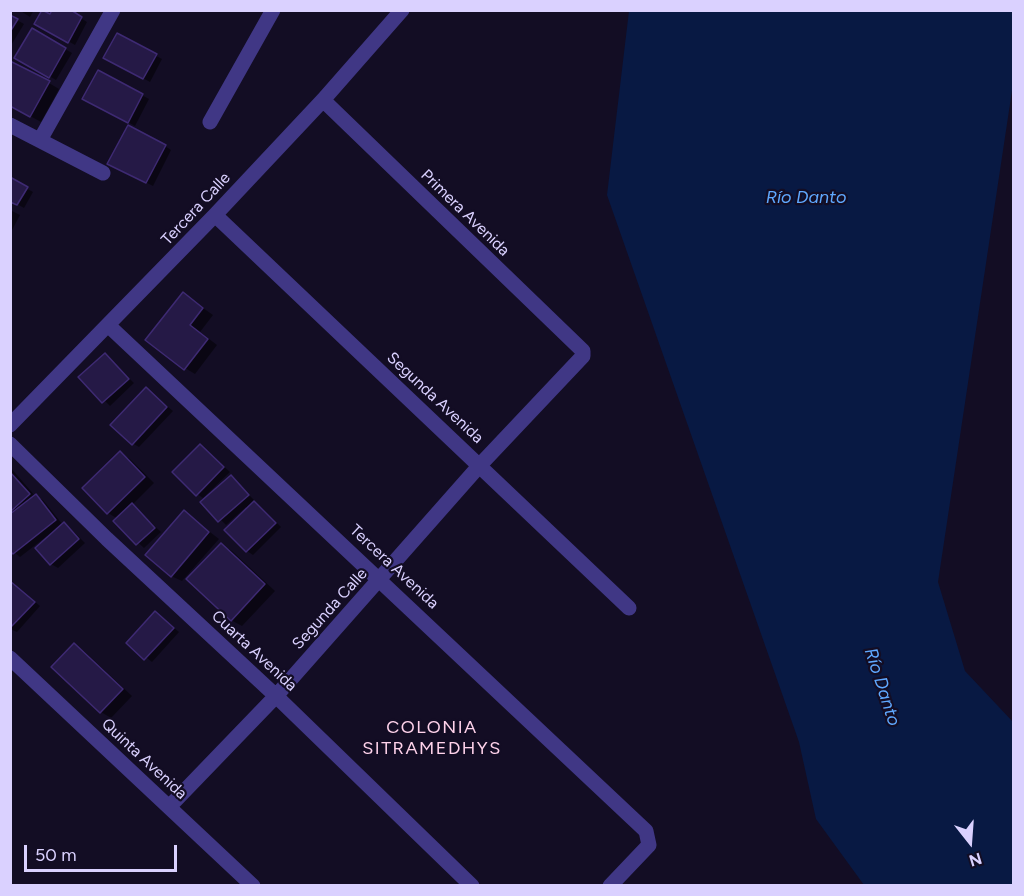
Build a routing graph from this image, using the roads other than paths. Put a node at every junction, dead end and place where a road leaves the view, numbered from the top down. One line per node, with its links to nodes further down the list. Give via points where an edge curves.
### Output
1 (113, 10): 7 (street)
2 (273, 10): 5 (street)
3 (402, 10): 4 (street, Tercera Calle)
4 (323, 100): 9 (street, Tercera Calle); 11 (street, Primera Avenida)
5 (210, 122)
6 (10, 125): 7 (street)
7 (40, 140): 8 (street)
8 (103, 173)
9 (215, 215): 10 (street, Tercera Calle); 14 (street, Segunda Avenida)
10 (109, 326): 12 (street, Tercera Calle); 15 (street, Tercera Avenida)
11 (583, 351): 14 (street, Segunda Calle, via 581,361)
12 (10, 425)
13 (10, 444): 18 (street, Cuarta Avenida)
14 (480, 465): 15 (street, Segunda Calle); 16 (street, Segunda Avenida)
15 (381, 580): 18 (street, Segunda Calle); 22 (street, Tercera Avenida, via 646,831 649,845)
16 (629, 608)
17 (10, 658): 19 (street, Quinta Avenida)
18 (276, 696): 19 (street, Segunda Calle); 21 (street, Cuarta Avenida)
19 (169, 807): 20 (street, Quinta Avenida)
20 (253, 885)
21 (472, 885)
22 (610, 885)

